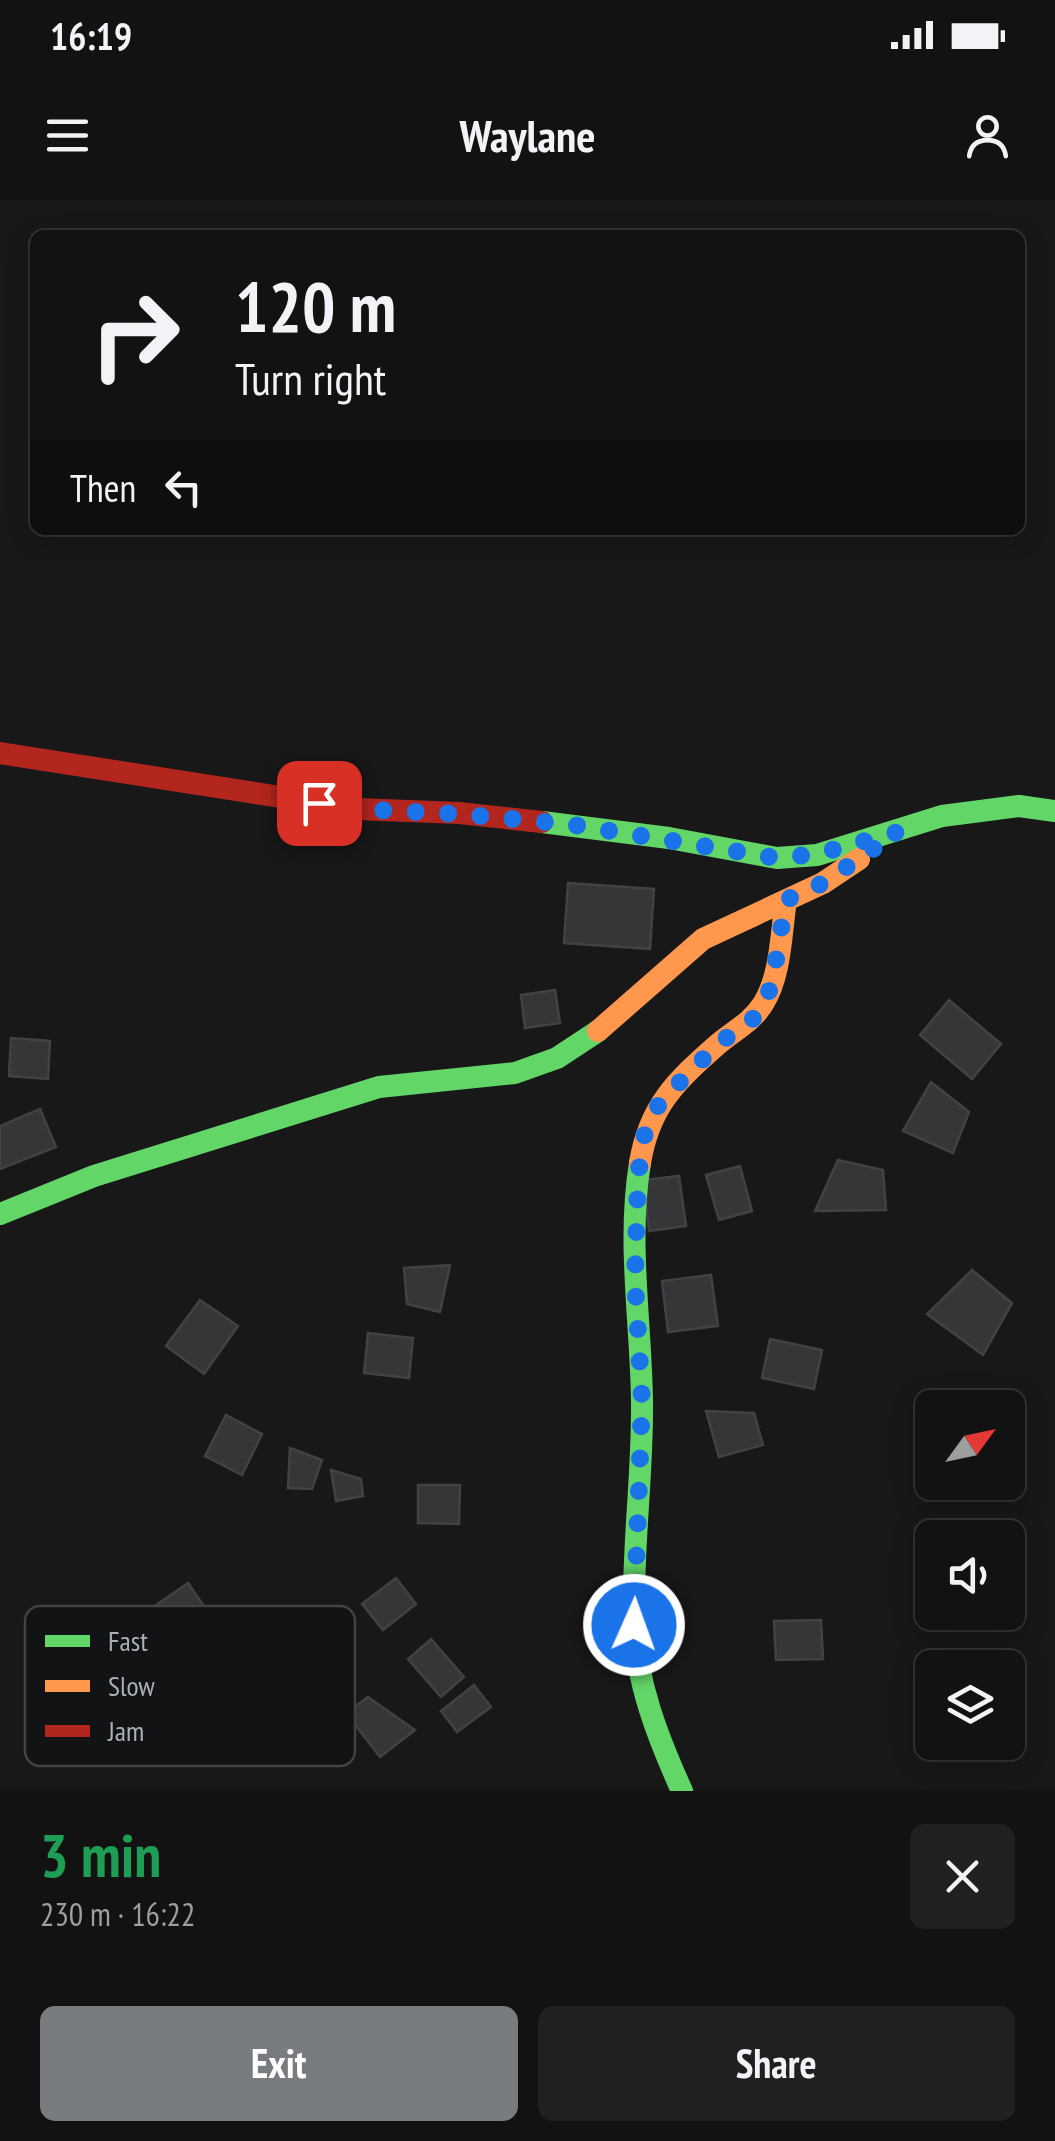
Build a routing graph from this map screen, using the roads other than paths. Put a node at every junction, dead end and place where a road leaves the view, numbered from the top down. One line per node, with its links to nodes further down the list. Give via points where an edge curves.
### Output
1 (0, 753): 3 (street, via 357,809 568,824 777,858)
2 (1055, 811): 3 (street, via 1018,806 942,816)
3 (898, 832): 4 (street)
4 (786, 900): 5 (street, via 703,939 596,1033 557,1058 515,1073 379,1087 94,1176); 6 (street, via 764,1003 660,1102 645,1132 638,1175 642,1401 634,1625 644,1694)
5 (0, 1214)
6 (682, 1791)

